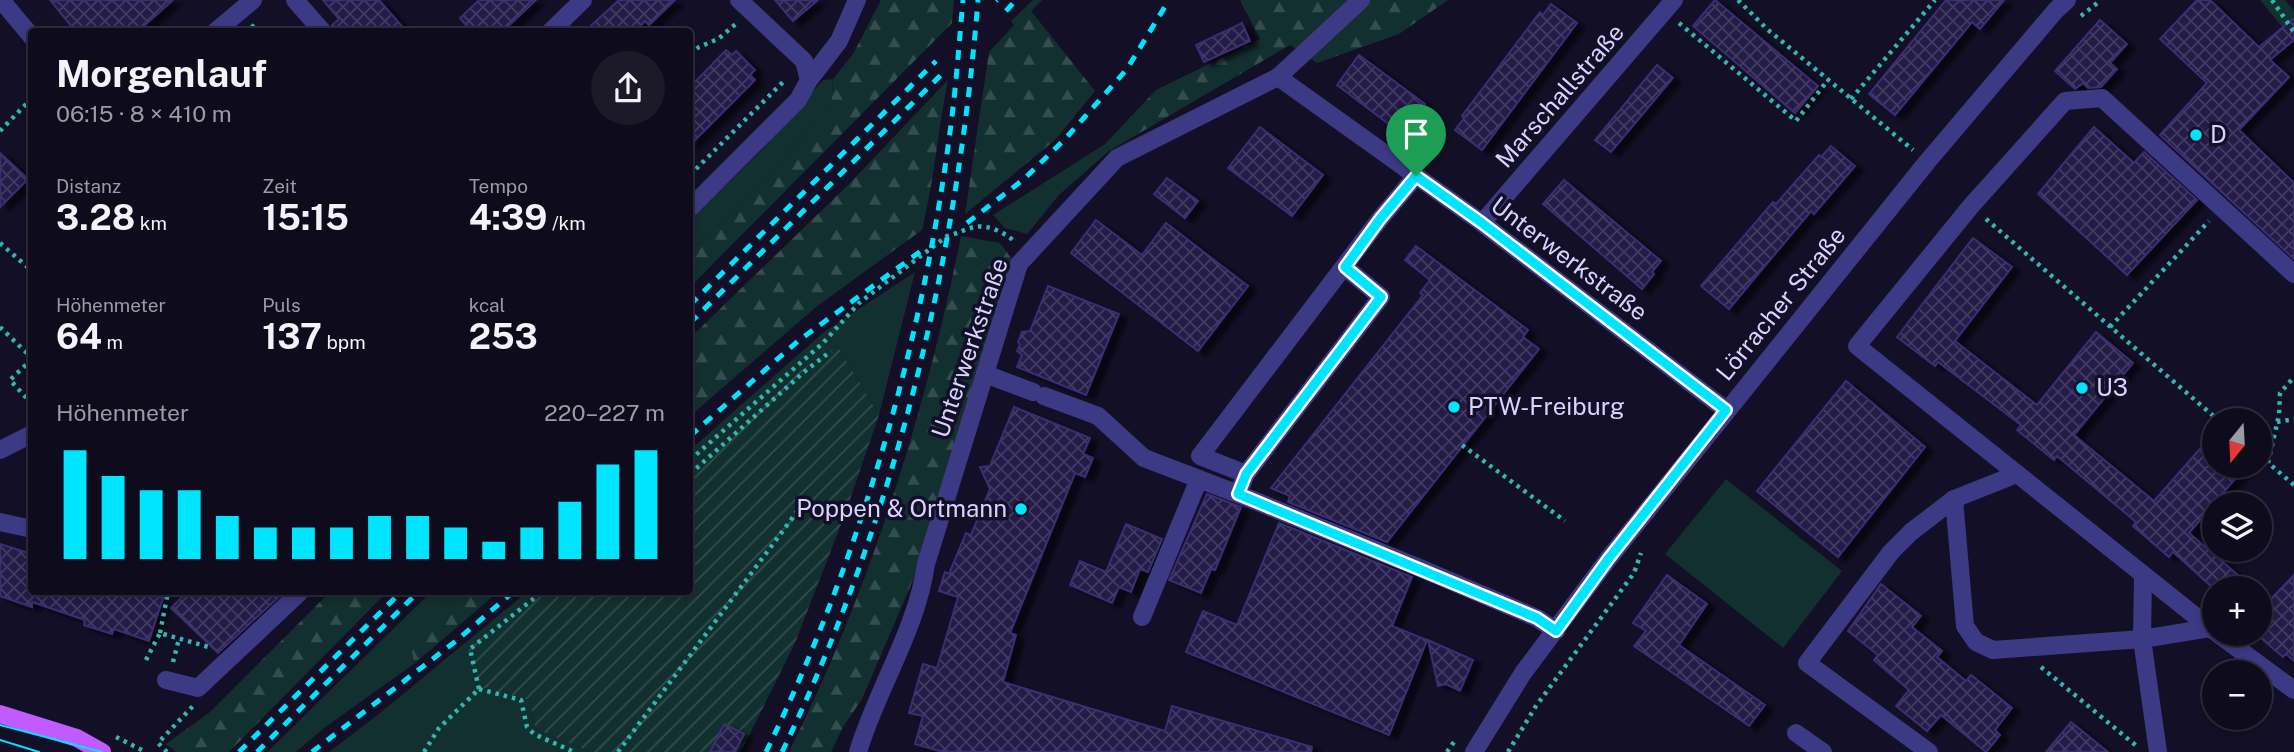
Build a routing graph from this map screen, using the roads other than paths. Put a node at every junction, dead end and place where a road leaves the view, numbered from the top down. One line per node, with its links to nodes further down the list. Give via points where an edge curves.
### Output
1 (1, 0): 13 (street)
2 (253, 0): 10 (street)
3 (295, 0): 11 (street)
4 (583, 0): 12 (street)
5 (858, 0): 15 (street, via 839,41)
6 (1361, 0): 14 (street, Unterwerkstraße)
7 (2067, 0): 22 (street, Lörracher Straße, via 1927,162)
8 (744, 6): 15 (street, via 804,61)
9 (1669, 6): 18 (street, Marschallstraße)
10 (220, 28)
11 (320, 28)
12 (554, 28)
13 (28, 32)
14 (1278, 77): 16 (street, Unterwerkstraße); 21 (street, Unterwerkstraße, via 1117,158 1019,264)
15 (809, 80): 17 (street, via 797,100)
16 (1416, 176): 18 (street, Unterwerkstraße); 19 (street)
17 (693, 205)
18 (1482, 223): 22 (street, Unterwerkstraße)
19 (1345, 267): 25 (street, via 1381,297); 25 (street, via 1200,456)
20 (2294, 274): 26 (street, via 2102,98 2065,101 1971,206 1857,346)
21 (985, 374): 27 (street, via 1098,416 1144,458); 45 (street, Unterwerkstraße, via 926,564 922,593)
22 (1726, 410): 36 (street, Lörracher Straße)
23 (28, 436): 24 (street)
24 (0, 450)
25 (1246, 474): 28 (street)
26 (2017, 474): 29 (street); 32 (street)
27 (1199, 479): 28 (street); 34 (street)
28 (1238, 494): 36 (street, via 1525,613)
29 (1954, 499): 38 (street, via 1965,626 1976,642 1993,650); 48 (street, via 1891,552 1807,663)
30 (0, 522): 31 (street)
31 (28, 527)
32 (2143, 575): 35 (street); 38 (street)
33 (297, 595): 40 (street, via 198,688)
34 (1142, 617)
35 (2202, 622)
36 (1556, 631): 46 (street, Lörracher Straße, via 1523,673)
37 (2202, 632): 38 (street)
38 (2142, 639): 49 (street)
39 (2234, 646): 41 (street)
40 (166, 680)
41 (2294, 690)
42 (0, 714): 44 (main road, via 77,738)
43 (1796, 733): 47 (street)
44 (102, 752)
45 (858, 752)
46 (1474, 752)
47 (1824, 752)
48 (1929, 752)
49 (2158, 752)

